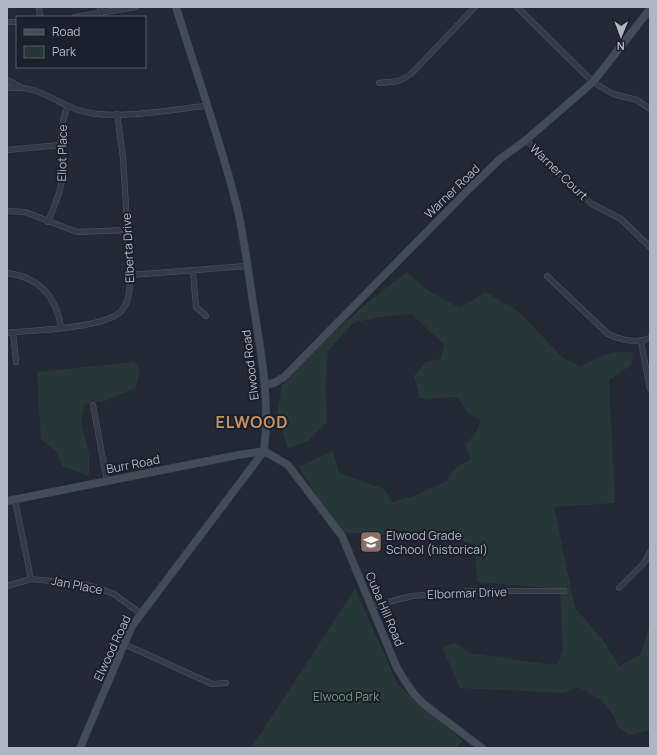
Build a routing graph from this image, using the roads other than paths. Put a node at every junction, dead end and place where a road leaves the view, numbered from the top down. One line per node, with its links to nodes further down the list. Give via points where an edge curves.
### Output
1 (100, 7): 7 (street)
2 (136, 7): 7 (street)
3 (176, 7): 15 (main road, Elwood Road)
4 (475, 7): 11 (street, via 411,74 399,81)
5 (517, 7): 10 (street)
6 (650, 9): 10 (main road, Warner Road)
7 (101, 14): 8 (street)
8 (84, 16)
9 (7, 80): 12 (street)
10 (593, 82): 16 (street, via 613,94 637,100); 18 (main road, Warner Road)
11 (379, 83)
12 (20, 86): 13 (street); 14 (street, via 40,91)
13 (7, 88)
14 (68, 106): 17 (street, via 88,113); 19 (street, Eliot Place, via 61,125)
15 (207, 106): 17 (street); 25 (main road, Elwood Road, via 229,176)
16 (650, 109)
17 (117, 114): 23 (street, Elberta Drive, via 123,157)
18 (526, 140): 24 (street, Warner Court, via 580,194 592,204 621,219); 37 (main road, Warner Road, via 500,159 472,186 284,377)
19 (60, 145): 20 (street); 22 (street, Eliot Place, via 60,193)
20 (7, 150)
21 (7, 211): 22 (street, via 25,212)
22 (48, 222): 23 (street, via 77,232)
23 (127, 230): 28 (street, Elberta Drive)
24 (650, 247)
25 (247, 266): 26 (street); 37 (main road, Elwood Road)
26 (192, 271): 28 (street); 30 (street, via 196,307)
27 (7, 273): 31 (street, via 31,280 48,293 55,304)
28 (130, 276): 31 (street, Elberta Drive, via 127,301 123,309 112,318 96,324)
29 (547, 276): 35 (street, via 608,334)
30 (206, 316)
31 (61, 327): 32 (street, Elberta Drive)
32 (13, 332): 33 (street, Elberta Drive); 36 (street)
33 (7, 333)
34 (650, 338): 35 (street)
35 (641, 342): 38 (street)
36 (16, 362)
37 (265, 385): 40 (main road, Elwood Road, via 267,428)
38 (650, 389)
39 (93, 405): 41 (street)
40 (264, 451): 41 (main road, Burr Road); 49 (main road, Cuba Hill Road, via 288,466 342,536); 50 (main road, Elwood Road)
41 (107, 481): 42 (main road, Burr Road)
42 (15, 500): 43 (main road, Burr Road); 45 (street)
43 (7, 501)
44 (650, 552): 47 (street, via 644,563)
45 (31, 579): 46 (street, Jan Place); 50 (street, Jan Place, via 101,588 126,601)
46 (7, 586)
47 (619, 588)
48 (564, 591): 49 (street, Elbormar Drive, via 473,591 412,596)
49 (372, 606): 54 (main road, Cuba Hill Road, via 397,668 414,694)
50 (140, 613): 51 (main road, Elwood Road)
51 (124, 644): 52 (street, via 212,684); 53 (main road, Elwood Road)
52 (226, 683)
53 (80, 748)
54 (482, 748)

